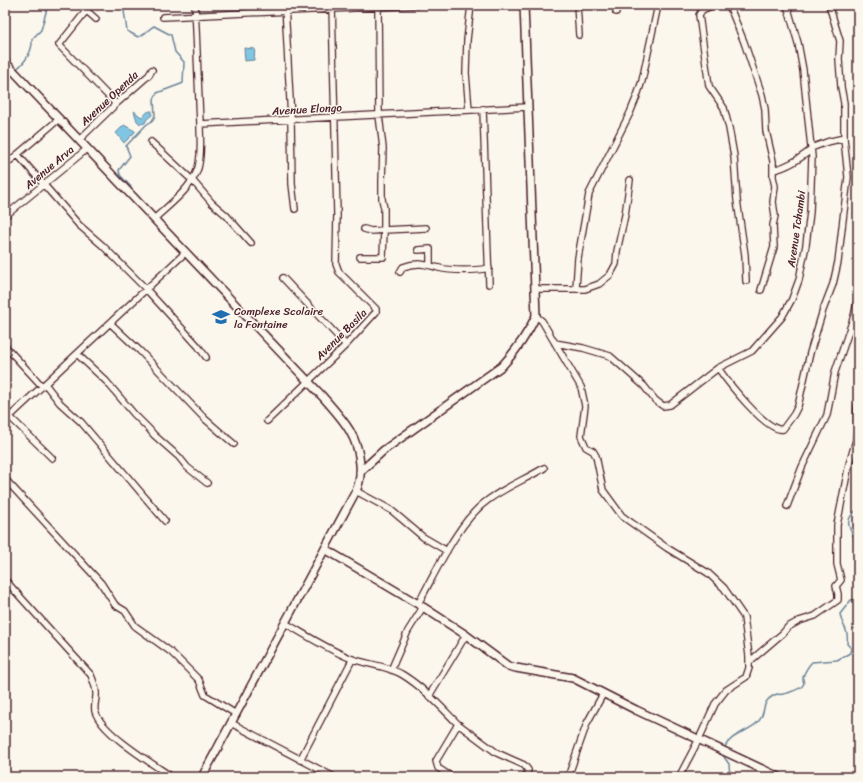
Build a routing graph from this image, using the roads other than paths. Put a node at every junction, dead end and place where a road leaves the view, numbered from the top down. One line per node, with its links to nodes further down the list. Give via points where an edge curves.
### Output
1 (195, 5): 16 (street)
2 (418, 5): 12 (street)
3 (471, 5): 25 (street, via 466,73)
4 (524, 5): 23 (street)
5 (576, 5): 19 (street)
6 (618, 5): 15 (street)
7 (658, 5): 58 (street, via 637,96 589,194 578,258)
8 (713, 5): 56 (street, via 702,10 699,15 709,86 724,108 730,128)
9 (729, 5): 38 (street, via 762,95)
10 (787, 5): 35 (street, Avenue Tchambi, via 803,70)
11 (829, 5): 31 (street, via 840,41)
12 (378, 6): 13 (street); 26 (street)
13 (332, 7): 14 (street); 27 (street)
14 (285, 8): 16 (street); 29 (street)
15 (616, 12)
16 (195, 16): 17 (street); 30 (street)
17 (163, 17)
18 (96, 19): 22 (street, via 86,11 58,45)
19 (579, 34)
20 (5, 62): 28 (street)
21 (152, 70): 22 (street, Avenue Openda)
22 (116, 104): 32 (street, Avenue Openda)
23 (528, 107): 24 (street, Avenue Elongo); 60 (street)
24 (483, 109): 25 (street, Avenue Elongo); 53 (street)
25 (469, 110): 26 (street, Avenue Elongo)
26 (378, 115): 27 (street, Avenue Elongo); 47 (street, via 383,148)
27 (335, 117): 29 (street, Avenue Elongo); 66 (street, Avenue Basila, via 336,264 339,272 376,309)
28 (59, 119): 32 (street); 36 (street)
29 (291, 119): 30 (street, Avenue Elongo); 42 (street)
30 (200, 124): 40 (street, via 200,158)
31 (844, 138): 35 (street); 70 (street, via 848,177 838,262 794,414 780,430 770,426 756,414)
32 (79, 140): 34 (street)
33 (151, 142): 40 (street)
34 (87, 149): 41 (street, Avenue Arva); 44 (street)
35 (811, 149): 38 (street, via 789,165); 70 (street, Avenue Tchambi, via 812,177 806,245 799,280 792,299 782,317 752,351)
36 (18, 155): 37 (street); 41 (street)
37 (5, 165)
38 (773, 170): 61 (street, via 774,247)
39 (630, 180): 58 (street, via 616,264 610,275 599,284 585,289)
40 (193, 181): 44 (street); 48 (street)
41 (44, 185): 43 (street, Avenue Arva); 59 (street, via 79,225)
42 (295, 209)
43 (6, 214)
44 (154, 219): 50 (street)
45 (426, 228): 47 (street)
46 (364, 229): 47 (street)
47 (384, 230): 51 (street, via 383,257)
48 (252, 243)
49 (418, 250): 52 (street, via 430,249)
50 (186, 252): 59 (street); 71 (street)
51 (360, 258)
52 (430, 264): 53 (street, via 440,268 469,270); 54 (street, via 408,265)
53 (489, 268): 57 (street)
54 (400, 272)
55 (283, 278): 66 (street)
56 (746, 281)
57 (490, 284)
58 (576, 288): 60 (street)
59 (146, 289): 64 (street); 69 (street)
60 (535, 289): 63 (street)
61 (761, 290)
62 (858, 298): 84 (street, via 835,372 827,415)
63 (536, 316): 65 (street, via 542,321); 80 (street, via 516,350 502,366 384,450)
64 (110, 323): 68 (street); 77 (street, via 205,419)
65 (555, 343): 70 (street, Avenue Tchambi, via 610,356 663,406 670,405); 93 (street, via 582,389 585,406 581,436 586,447 596,456 604,492 624,518 706,571 724,588 744,617)
66 (346, 345): 71 (street, Avenue Basila)
67 (5, 346): 72 (street)
68 (77, 354): 72 (street); 82 (street, via 106,381 154,435)
69 (206, 357)
70 (718, 368)
71 (308, 381): 76 (street, Avenue Basila); 80 (street, via 350,430 359,452)
72 (43, 385): 75 (street); 85 (street, via 81,422)
73 (858, 403): 93 (street, via 856,440 838,526 837,564 841,580 836,586 838,600 815,616 788,627)
74 (5, 412): 75 (street)
75 (7, 419): 78 (street)
76 (267, 420)
77 (234, 444)
78 (52, 458)
79 (544, 468): 87 (street, via 487,500 462,526)
80 (360, 472): 83 (street)
81 (5, 479): 97 (street, via 101,583 115,605 125,611 136,626 170,651 199,680 206,695)
82 (207, 483)
83 (356, 491): 86 (street); 87 (street, via 391,510 423,537)
84 (787, 506)
85 (165, 521)
86 (324, 549): 89 (street); 90 (street)
87 (447, 551): 89 (street)
88 (5, 580): 102 (street, via 91,674 96,690 95,711 103,725)
89 (420, 605): 91 (street); 94 (street)
90 (285, 623): 94 (street, via 350,658); 97 (street)
91 (466, 635): 95 (street, via 508,666 569,677); 96 (street)
92 (352, 660): 101 (street)
93 (749, 662): 100 (street, via 746,677 726,690 715,704)
94 (391, 670): 96 (street, via 402,674)
95 (603, 694): 100 (street); 107 (street, via 587,722)
96 (429, 696): 99 (street)
97 (236, 714): 98 (street)
98 (231, 723): 101 (street); 103 (street)
99 (458, 724): 105 (street, via 436,761 438,768); 106 (street, via 497,753 524,765 528,770)
100 (700, 739): 108 (street); 109 (street)
101 (300, 760): 104 (street)
102 (172, 777)
103 (202, 777)
104 (334, 777)
105 (452, 777)
106 (526, 777)
107 (568, 777)
108 (679, 777)
109 (779, 777)

